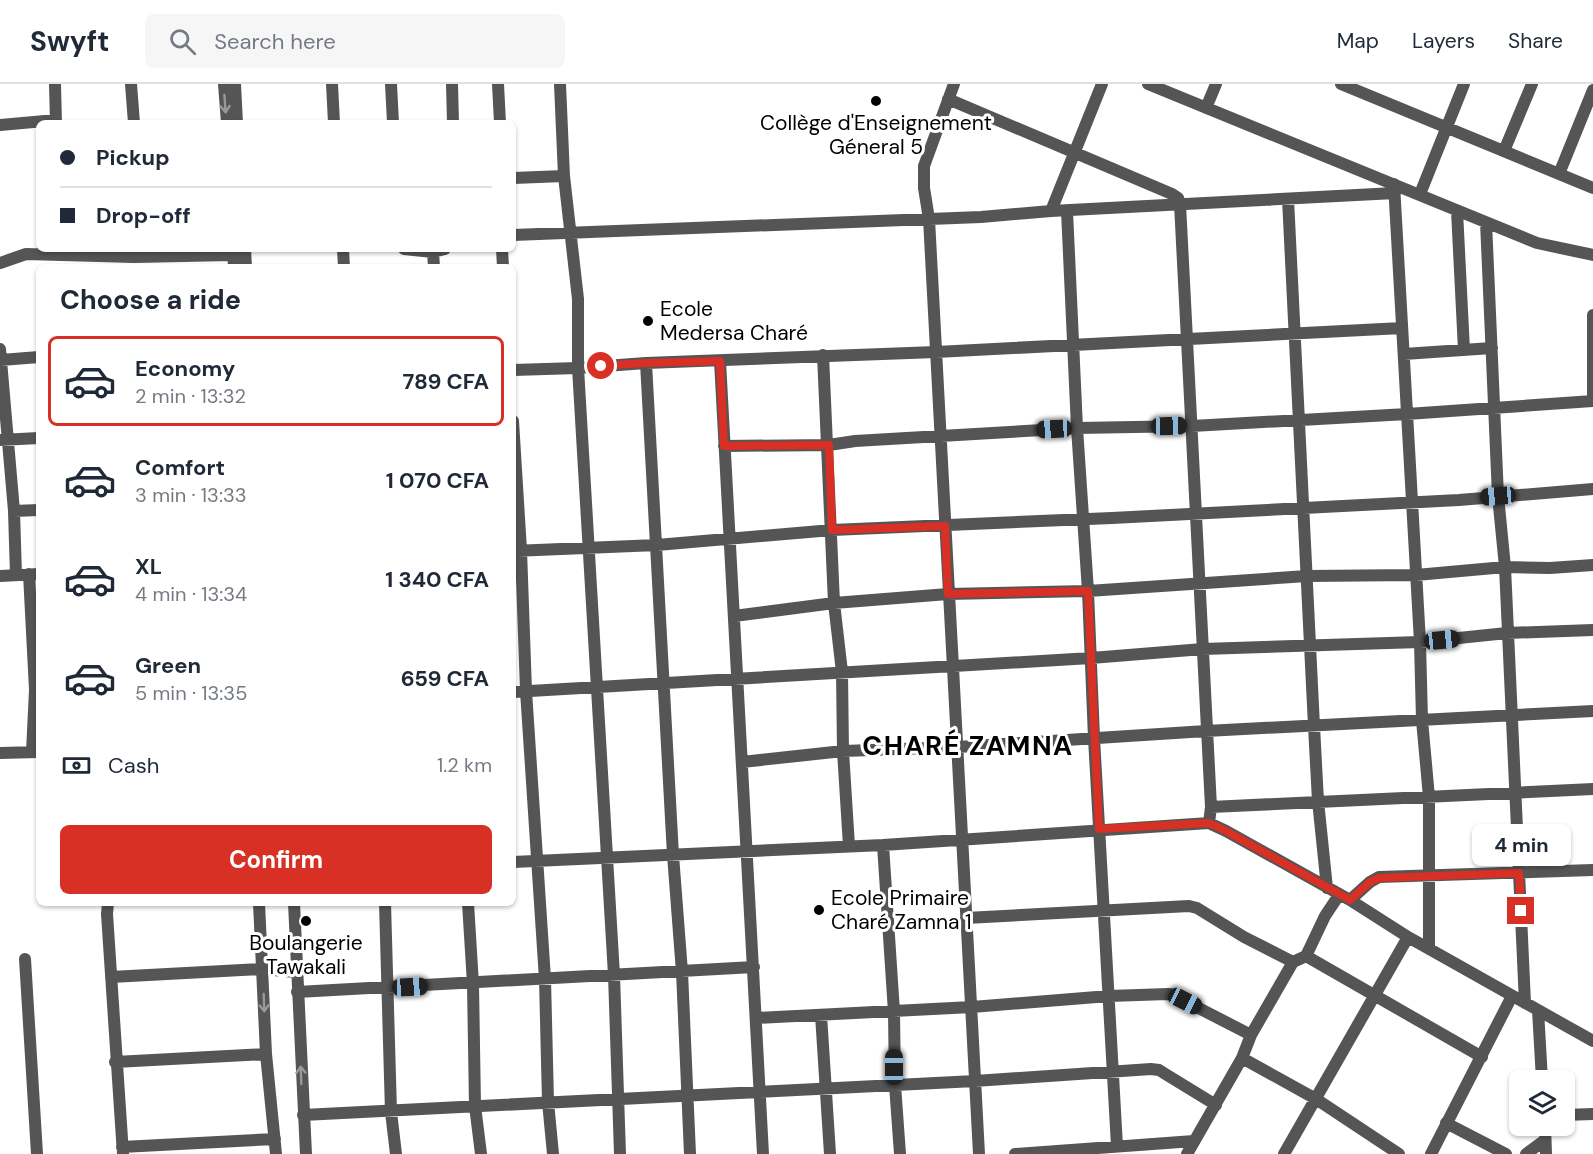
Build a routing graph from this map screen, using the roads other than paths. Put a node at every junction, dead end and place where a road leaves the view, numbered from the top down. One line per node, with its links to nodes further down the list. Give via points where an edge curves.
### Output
1 (55, 84): 20 (street)
2 (131, 84): 21 (street)
3 (224, 84): 22 (street, one-way to 22)
4 (235, 84): 23 (street)
5 (332, 84): 24 (street)
6 (392, 84): 25 (street)
7 (452, 84): 26 (street)
8 (498, 84): 27 (street)
9 (560, 84): 34 (street)
10 (954, 84): 18 (street)
11 (1102, 84): 31 (street)
12 (1148, 84): 19 (street)
13 (1216, 84): 19 (street)
14 (1341, 84): 30 (street)
15 (1464, 84): 30 (street)
16 (1532, 84): 32 (street)
17 (1593, 90): 33 (street)
18 (948, 99): 31 (street); 44 (street, via 924,166)
19 (1206, 108): 36 (street)
20 (56, 120)
21 (134, 120)
22 (227, 120)
23 (237, 120)
24 (334, 120)
25 (393, 120)
26 (453, 120)
27 (500, 120)
28 (36, 123): 29 (street)
29 (0, 125)
30 (1446, 128): 32 (street); 38 (street)
31 (1074, 151): 40 (street, via 1176,196); 41 (street)
32 (1504, 151): 33 (street)
33 (1559, 174): 37 (street)
34 (564, 176): 35 (street); 46 (street)
35 (516, 178)
36 (1394, 188): 38 (street); 39 (street); 54 (street)
37 (1593, 188)
38 (1420, 194): 43 (street)
39 (1288, 199): 40 (street); 55 (street)
40 (1180, 204): 42 (street); 56 (street)
41 (1051, 211): 42 (street); 44 (street)
42 (1067, 211): 57 (street)
43 (1457, 211): 45 (street); 59 (street)
44 (929, 219): 46 (street); 60 (street)
45 (1486, 222): 49 (street, via 1537,243); 58 (street)
46 (570, 233): 47 (street); 67 (street, via 578,299)
47 (516, 235)
48 (64, 252): 51 (street); 52 (street, via 26,254)
49 (1593, 255)
50 (234, 257): 51 (street)
51 (134, 262)
52 (0, 263)
53 (1593, 315): 69 (street)
54 (1402, 328): 55 (street); 61 (street)
55 (1294, 334): 56 (street); 72 (street)
56 (1187, 339): 57 (street); 73 (street)
57 (1074, 345): 60 (street); 74 (street)
58 (1492, 348): 59 (street); 70 (street)
59 (1464, 350): 61 (street)
60 (936, 352): 63 (street); 75 (street)
61 (1404, 354): 71 (street)
62 (1, 355): 64 (street); 77 (street)
63 (823, 356): 65 (street); 78 (street)
64 (36, 357)
65 (720, 361): 66 (street); 79 (street)
66 (646, 363): 67 (street); 92 (street)
67 (578, 368): 68 (street); 93 (street)
68 (516, 370)
69 (1593, 401): 70 (street)
70 (1494, 409): 71 (street); 81 (street)
71 (1407, 414): 72 (street); 82 (street)
72 (1298, 420): 73 (street); 83 (street)
73 (1192, 426): 74 (street); 86 (street)
74 (1077, 428): 75 (street); 88 (street)
75 (940, 436): 78 (street); 89 (street)
76 (36, 438): 77 (street)
77 (3, 440): 85 (street)
78 (829, 445): 79 (street); 90 (street)
79 (724, 446): 91 (street)
80 (1593, 489): 81 (street)
81 (1498, 496): 82 (street); 96 (street)
82 (1412, 502): 83 (street); 99 (street)
83 (1303, 508): 86 (street); 101 (street)
84 (36, 510): 85 (street)
85 (14, 512): 98 (street)
86 (1197, 514): 88 (street); 102 (street)
87 (516, 518): 94 (street)
88 (1082, 520): 89 (street); 103 (street)
89 (945, 526): 90 (street); 104 (street)
90 (832, 530): 91 (street); 105 (street)
91 (730, 539): 92 (street); 106 (street)
92 (657, 545): 93 (street); 117 (street)
93 (590, 546): 94 (street); 118 (street)
94 (517, 550): 120 (street)
95 (1593, 565): 96 (street)
96 (1505, 567): 99 (street); 108 (street)
97 (34, 574): 98 (street); 112 (street)
98 (16, 575): 100 (street)
99 (1416, 575): 101 (street); 109 (street)
100 (0, 576)
101 (1307, 576): 102 (street); 110 (street)
102 (1200, 583): 103 (street); 111 (street)
103 (1088, 591): 104 (street); 113 (street)
104 (948, 594): 105 (street); 114 (street)
105 (834, 603): 106 (street); 115 (street)
106 (734, 616): 116 (street)
107 (1593, 630): 108 (street)
108 (1507, 633): 109 (street); 122 (street)
109 (1420, 642): 110 (street); 123 (street)
110 (1310, 644): 111 (street); 124 (street)
111 (1203, 649): 113 (street); 125 (street)
112 (36, 651)
113 (1091, 658): 114 (street); 126 (street)
114 (952, 665): 115 (street); 127 (street)
115 (842, 672): 116 (street); 128 (street)
116 (738, 679): 117 (street); 131 (street)
117 (665, 684): 118 (street); 143 (street)
118 (597, 687): 120 (street); 144 (street)
119 (516, 692): 120 (street)
120 (526, 692): 145 (street)
121 (1593, 711): 122 (street)
122 (1512, 716): 123 (street); 133 (street)
123 (1422, 720): 124 (street); 134 (street)
124 (1314, 726): 125 (street); 135 (street)
125 (1206, 731): 126 (street); 136 (street)
126 (1094, 738): 127 (street); 138 (street)
127 (958, 747): 128 (street); 139 (street)
128 (843, 751): 131 (street); 141 (street)
129 (36, 752): 130 (street)
130 (0, 753)
131 (742, 762): 142 (street)
132 (1593, 789): 133 (street)
133 (1515, 794): 134 (street); 148 (street)
134 (1429, 797): 135 (street); 149 (street)
135 (1318, 801): 136 (street); 150 (street)
136 (1211, 807): 137 (street)
137 (1209, 823): 138 (street); 150 (street)
138 (1099, 829): 139 (street); 157 (street)
139 (963, 839): 140 (street); 158 (street)
140 (883, 845): 141 (street); 180 (street)
141 (849, 846): 142 (street)
142 (747, 851): 143 (street); 164 (street)
143 (673, 855): 144 (street); 167 (street)
144 (608, 858): 145 (street); 168 (street)
145 (538, 861): 146 (street); 170 (street)
146 (516, 862)
147 (1593, 870): 148 (street)
148 (1519, 873): 149 (street); 177 (street)
149 (1430, 874): 151 (street, via 1379,878); 160 (street)
150 (1327, 888): 151 (street)
151 (1345, 897): 159 (street); 161 (street, via 1325,916)
152 (108, 906): 169 (street)
153 (259, 906): 165 (street)
154 (294, 906): 166 (street)
155 (385, 906): 172 (street)
156 (468, 906): 171 (street)
157 (1105, 911): 158 (street); 163 (street, via 1197,908); 175 (street)
158 (966, 918): 178 (street)
159 (1408, 937): 160 (street); 174 (street)
160 (1429, 948): 176 (street)
161 (1306, 956): 163 (street); 174 (street)
162 (25, 959): 213 (street)
163 (1293, 962): 183 (street)
164 (754, 967): 167 (street); 182 (street)
165 (262, 969): 166 (street); 169 (street); 185 (street, one-way to 185)
166 (296, 972): 173 (street)
167 (682, 972): 168 (street); 195 (street)
168 (614, 975): 170 (street); 196 (street)
169 (111, 977): 188 (street)
170 (545, 980): 171 (street); 198 (street)
171 (473, 984): 172 (street); 200 (street)
172 (388, 988): 173 (street); 201 (street)
173 (297, 992): 203 (street, one-way to 173)
174 (1375, 995): 186 (street); 197 (street)
175 (1109, 996): 178 (street); 183 (street, via 1178,995); 190 (street)
176 (1512, 996): 177 (street); 186 (street)
177 (1526, 1003): 179 (street)
178 (972, 1007): 180 (street); 191 (street)
179 (1538, 1010): 184 (street); 189 (street)
180 (894, 1012): 181 (street); 192 (street)
181 (821, 1015): 182 (street); 193 (street)
182 (756, 1018): 194 (street)
183 (1251, 1035): 187 (street)
184 (1593, 1041)
185 (266, 1054): 188 (street); 207 (street)
186 (1482, 1057): 205 (street)
187 (1242, 1058): 197 (street); 199 (street)
188 (116, 1062): 211 (street)
189 (1541, 1070)
190 (1113, 1071): 191 (street); 199 (street, via 1159,1070); 210 (street)
191 (975, 1081): 192 (street); 224 (street)
192 (895, 1085): 193 (street); 223 (street)
193 (826, 1088): 194 (street); 222 (street)
194 (759, 1091): 195 (street); 221 (street)
195 (687, 1096): 196 (street); 220 (street)
196 (618, 1099): 198 (street); 219 (street)
197 (1316, 1099): 227 (street); 228 (street)
198 (548, 1102): 200 (street); 218 (street)
199 (1216, 1105): 209 (street)
200 (475, 1106): 201 (street); 217 (street)
201 (391, 1112): 203 (street); 216 (street)
202 (1593, 1114): 204 (street)
203 (303, 1115): 215 (street)
204 (1575, 1115)
205 (1446, 1123): 229 (street); 230 (street)
206 (1545, 1136): 208 (street)
207 (275, 1139): 211 (street); 214 (street)
208 (1545, 1140): 231 (street); 232 (street)
209 (1194, 1141): 210 (street); 226 (street)
210 (1117, 1146): 212 (street)
211 (123, 1151)
212 (1086, 1151): 225 (street)
213 (37, 1154)
214 (276, 1154)
215 (306, 1154)
216 (396, 1154)
217 (481, 1154)
218 (553, 1154)
219 (620, 1154)
220 (690, 1154)
221 (763, 1154)
222 (830, 1154)
223 (900, 1154)
224 (979, 1154)
225 (1015, 1154)
226 (1187, 1154)
227 (1284, 1154)
228 (1399, 1154)
229 (1431, 1154)
230 (1506, 1154)
231 (1527, 1154)
232 (1546, 1154)

